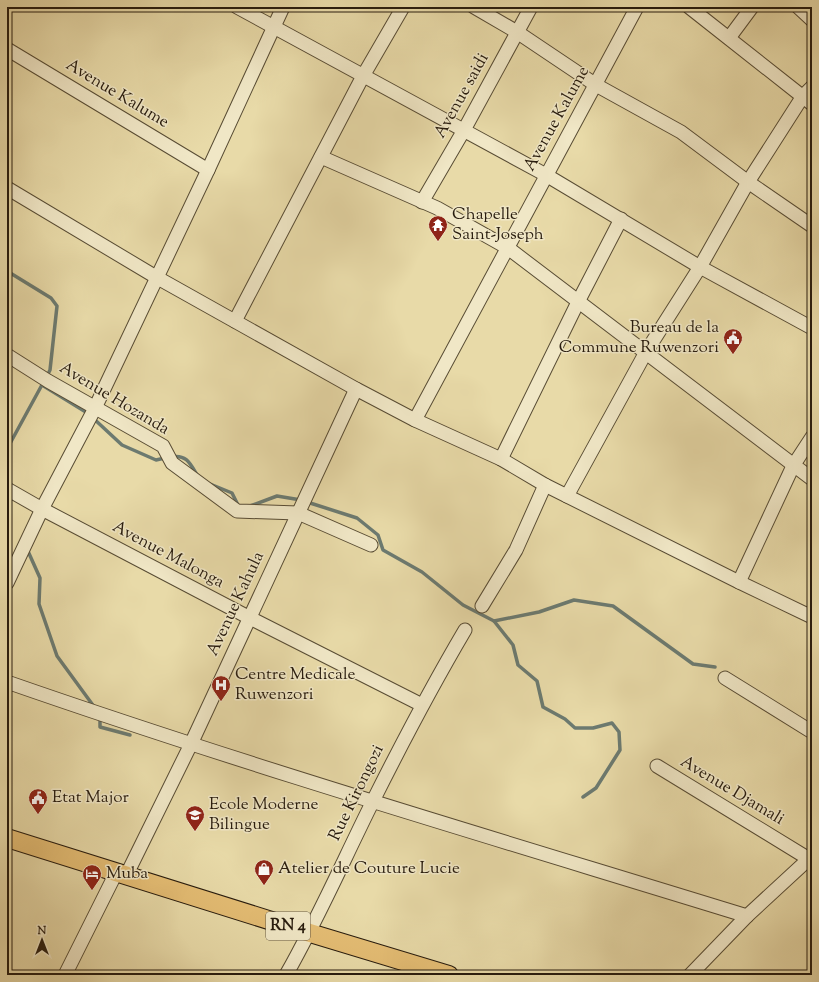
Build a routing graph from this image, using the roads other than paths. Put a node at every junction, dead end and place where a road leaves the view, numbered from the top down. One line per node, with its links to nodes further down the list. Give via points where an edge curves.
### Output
1 (237, 7): 11 (street)
2 (283, 7): 11 (street)
3 (403, 7): 15 (street)
4 (474, 7): 12 (street)
5 (531, 7): 12 (street, Avenue saidi)
6 (637, 7): 16 (street, Avenue Kalume)
7 (689, 7): 13 (street)
8 (752, 7): 13 (street)
9 (798, 7): 10 (street)
10 (812, 20)
11 (272, 26): 15 (street); 20 (street)
12 (517, 32): 16 (street); 18 (street, Avenue saidi)
13 (729, 38): 17 (street)
14 (7, 49): 20 (street, Avenue Kalume)
15 (363, 76): 18 (street); 19 (street)
16 (596, 85): 21 (street, Avenue Kalume); 22 (street, via 681,132)
17 (809, 96): 22 (street)
18 (464, 130): 21 (street); 24 (street, Avenue saidi)
19 (321, 157): 24 (street); 31 (street)
20 (208, 170): 29 (street)
21 (546, 175): 25 (street); 27 (street, Avenue Kalume)
22 (748, 182): 26 (street); 28 (street)
23 (7, 188): 29 (street)
24 (422, 202): 27 (street)
25 (622, 219): 28 (street); 30 (street)
26 (812, 226)
27 (508, 248): 30 (street); 37 (street, Avenue Kalume)
28 (700, 267): 32 (street); 33 (street)
29 (156, 278): 31 (street); 36 (street)
30 (578, 302): 33 (street); 39 (street)
31 (235, 320): 35 (street)
32 (812, 328)
33 (646, 352): 40 (street); 44 (street)
34 (7, 355): 36 (street, Avenue Hozanda)
35 (356, 389): 37 (street); 45 (street, Avenue Kahula)
36 (92, 414): 45 (street, Avenue Hozanda, via 163,446 172,463 237,511); 46 (street)
37 (415, 420): 39 (street)
38 (812, 437): 40 (street)
39 (501, 459): 42 (street)
40 (793, 466): 41 (street); 48 (street)
41 (812, 479)
42 (545, 485): 44 (street); 50 (street, via 516,550)
43 (7, 489): 46 (street, Avenue Malonga)
44 (567, 496): 48 (street)
45 (302, 504): 47 (street, Avenue Hozanda); 52 (street, Avenue Kahula)
46 (42, 509): 49 (street); 52 (street, Avenue Malonga)
47 (371, 545)
48 (739, 582): 51 (street)
49 (7, 584)
50 (482, 606)
51 (812, 616)
52 (250, 618): 56 (street, Avenue Malonga); 58 (street, Avenue Kahula)
53 (465, 630): 56 (street, Rue Kirongozi)
54 (725, 678): 57 (street)
55 (7, 682): 58 (street)
56 (422, 705): 60 (street, Rue Kirongozi)
57 (812, 732)
58 (191, 744): 60 (street); 63 (street, Avenue Kahula)
59 (657, 766): 62 (street, Avenue Djamali)
60 (372, 802): 64 (street); 65 (street, Rue Kirongozi)
61 (7, 838): 63 (highway, RN 4)
62 (810, 857): 64 (street)
63 (121, 874): 65 (highway, RN 4); 66 (street, Avenue Kahula)
64 (747, 916): 69 (street)
65 (310, 933): 67 (street, Rue Kirongozi); 68 (highway, RN 4)
66 (65, 975)
67 (286, 975)
68 (449, 975)
69 (690, 975)

